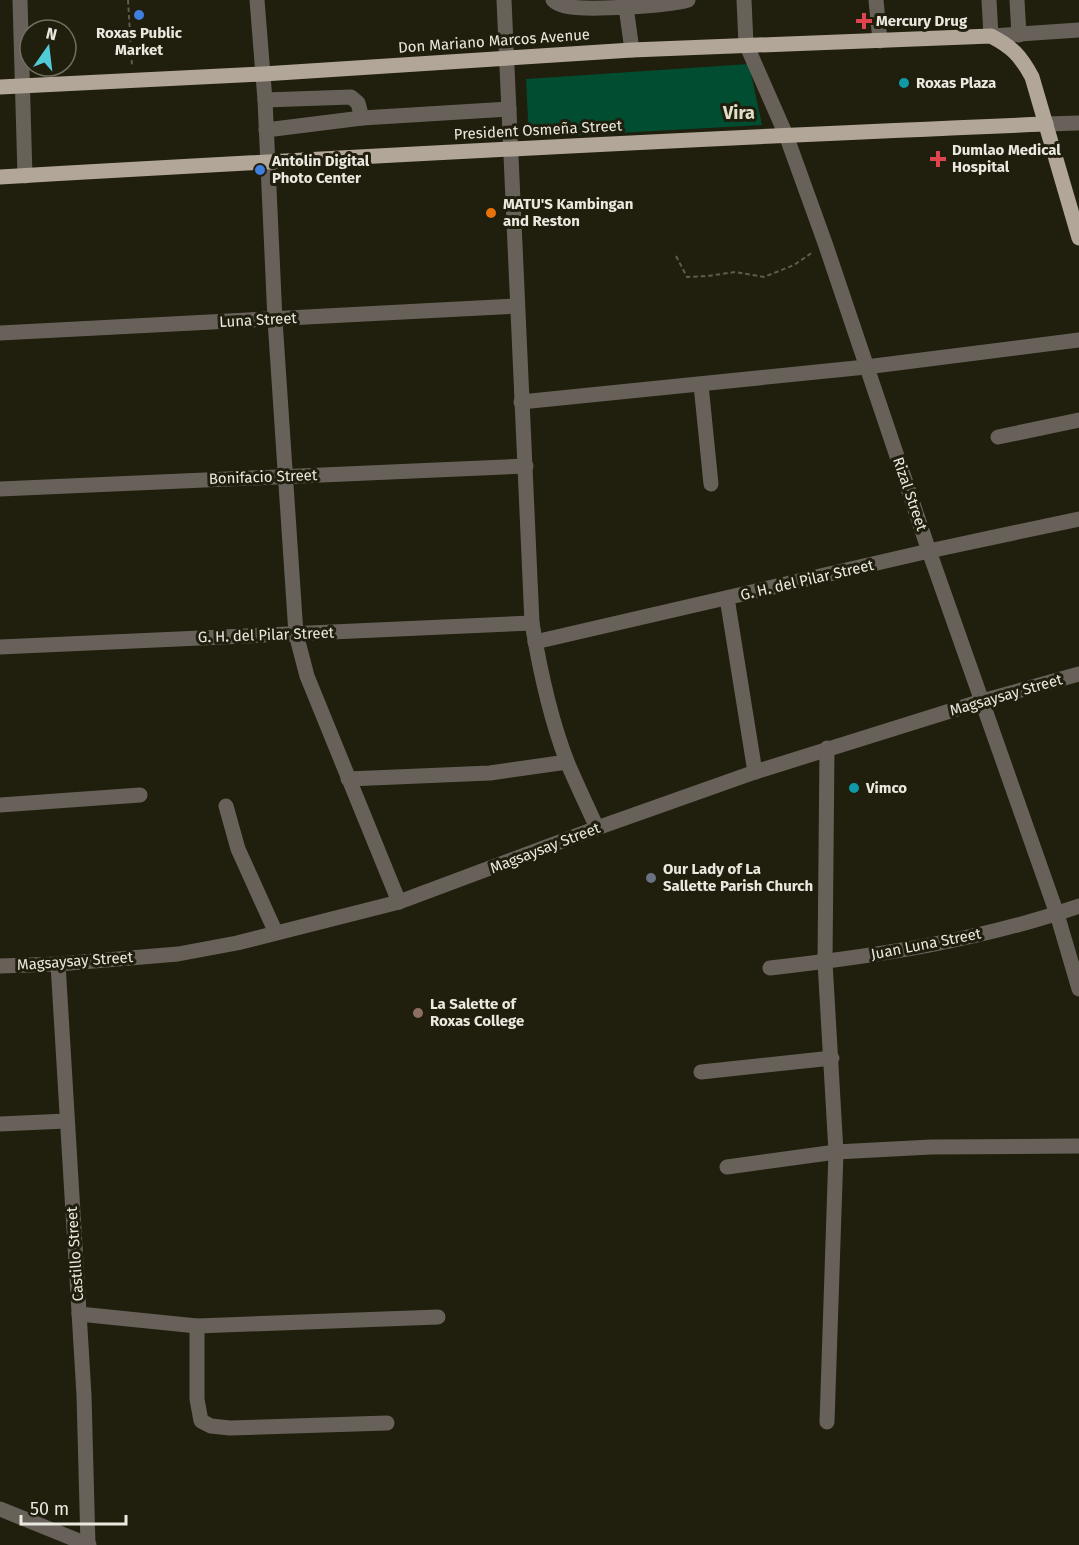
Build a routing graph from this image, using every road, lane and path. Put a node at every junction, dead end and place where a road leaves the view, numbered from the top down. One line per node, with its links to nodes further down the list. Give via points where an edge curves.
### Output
1 (20, 0): 21 (street)
2 (128, 0): 20 (path)
3 (257, 0): 19 (street)
4 (504, 0): 18 (street)
5 (553, 0): 11 (street, via 575,8)
6 (688, 0): 11 (street)
7 (744, 0): 16 (street, Rizal Street)
8 (876, 0): 15 (street)
9 (989, 0): 14 (street)
10 (1017, 0): 13 (street)
11 (626, 7): 17 (street)
12 (1079, 30): 13 (street)
13 (1019, 35): 14 (street)
14 (991, 36): 15 (main road, Don Mariano Marcos Avenue); 27 (main road, via 1009,45 1025,64)
15 (880, 41): 16 (main road, Don Mariano Marcos Avenue)
16 (746, 44): 17 (main road, Don Mariano Marcos Avenue); 29 (street, Rizal Street)
17 (632, 50): 18 (main road, Don Mariano Marcos Avenue)
18 (506, 58): 19 (main road, Don Mariano Marcos Avenue); 24 (street)
19 (263, 74): 20 (main road, Don Mariano Marcos Avenue); 23 (street)
20 (133, 80): 21 (main road, Don Mariano Marcos Avenue)
21 (22, 86): 22 (main road, Don Mariano Marcos Avenue); 32 (street)
22 (0, 87)
23 (265, 100): 25 (street, via 351,97 358,103); 28 (street)
24 (509, 108): 25 (street); 30 (street)
25 (362, 118): 28 (street)
26 (1079, 123): 27 (street, President Osmeña Street)
27 (1046, 124): 29 (main road, President Osmeña Street); 34 (main road)
28 (266, 130): 31 (street)
29 (786, 135): 30 (main road, President Osmeña Street); 35 (street, Rizal Street)
30 (512, 149): 31 (main road, President Osmeña Street); 37 (street)
31 (268, 161): 32 (main road, President Osmeña Street); 38 (street)
32 (25, 176): 33 (main road, President Osmeña Street)
33 (0, 177)
34 (1079, 238)
35 (825, 243): 36 (path, via 794,265 764,277 735,272 687,277); 41 (street, Rizal Street)
36 (676, 256)
37 (517, 306): 38 (street, Luna Street); 43 (street)
38 (275, 320): 39 (street, Luna Street); 47 (street)
39 (0, 333)
40 (1079, 340): 41 (street)
41 (866, 367): 42 (street); 51 (street, Rizal Street)
42 (701, 385): 43 (street); 48 (street)
43 (521, 402): 46 (street)
44 (1079, 420): 45 (street)
45 (998, 437)
46 (526, 466): 47 (street, Bonifacio Street); 53 (street)
47 (286, 477): 49 (street, Bonifacio Street); 54 (street)
48 (711, 484)
49 (0, 489)
50 (1079, 519): 51 (street, G. H. del Pilar Street)
51 (929, 552): 52 (street, G. H. del Pilar Street); 58 (street, Rizal Street)
52 (727, 598): 55 (street, G. H. del Pilar Street); 61 (street)
53 (532, 624): 54 (street, G. H. del Pilar Street); 55 (street)
54 (296, 634): 56 (street, G. H. del Pilar Street); 62 (street, via 307,676)
55 (535, 642): 60 (street)
56 (0, 647)
57 (1079, 674): 58 (street, Magsaysay Street)
58 (982, 701): 59 (street, Magsaysay Street); 69 (street, Rizal Street)
59 (827, 748): 61 (street, Magsaysay Street); 71 (street)
60 (567, 762): 62 (street, via 490,773); 66 (street)
61 (754, 772): 66 (street, Magsaysay Street)
62 (348, 779): 67 (street)
63 (140, 795): 64 (street)
64 (0, 805)
65 (226, 806): 70 (street, via 238,849)
66 (597, 828): 67 (street, Magsaysay Street)
67 (399, 902): 70 (street, Magsaysay Street)
68 (1079, 906): 69 (street, Juan Luna Street)
69 (1057, 914): 71 (street, Juan Luna Street, via 960,940); 75 (street, Rizal Street)
70 (276, 933): 72 (street, Magsaysay Street, via 178,954)
71 (825, 962): 74 (street, Juan Luna Street); 76 (street)
72 (58, 964): 73 (street, Magsaysay Street); 78 (street, Castillo Street)
73 (0, 966)
74 (770, 968)
75 (1079, 989)
76 (832, 1058): 77 (street); 81 (street)
77 (701, 1072)
78 (66, 1121): 79 (street); 83 (street, Castillo Street)
79 (0, 1124)
80 (1079, 1146): 81 (street)
81 (836, 1152): 82 (street); 86 (street)
82 (727, 1167)
83 (79, 1314): 85 (street); 89 (street, Castillo Street)
84 (438, 1317): 85 (street)
85 (197, 1326): 87 (street, via 197,1400 201,1422 230,1428)
86 (827, 1422)
87 (387, 1423)
88 (0, 1509): 89 (street)
89 (89, 1545)

